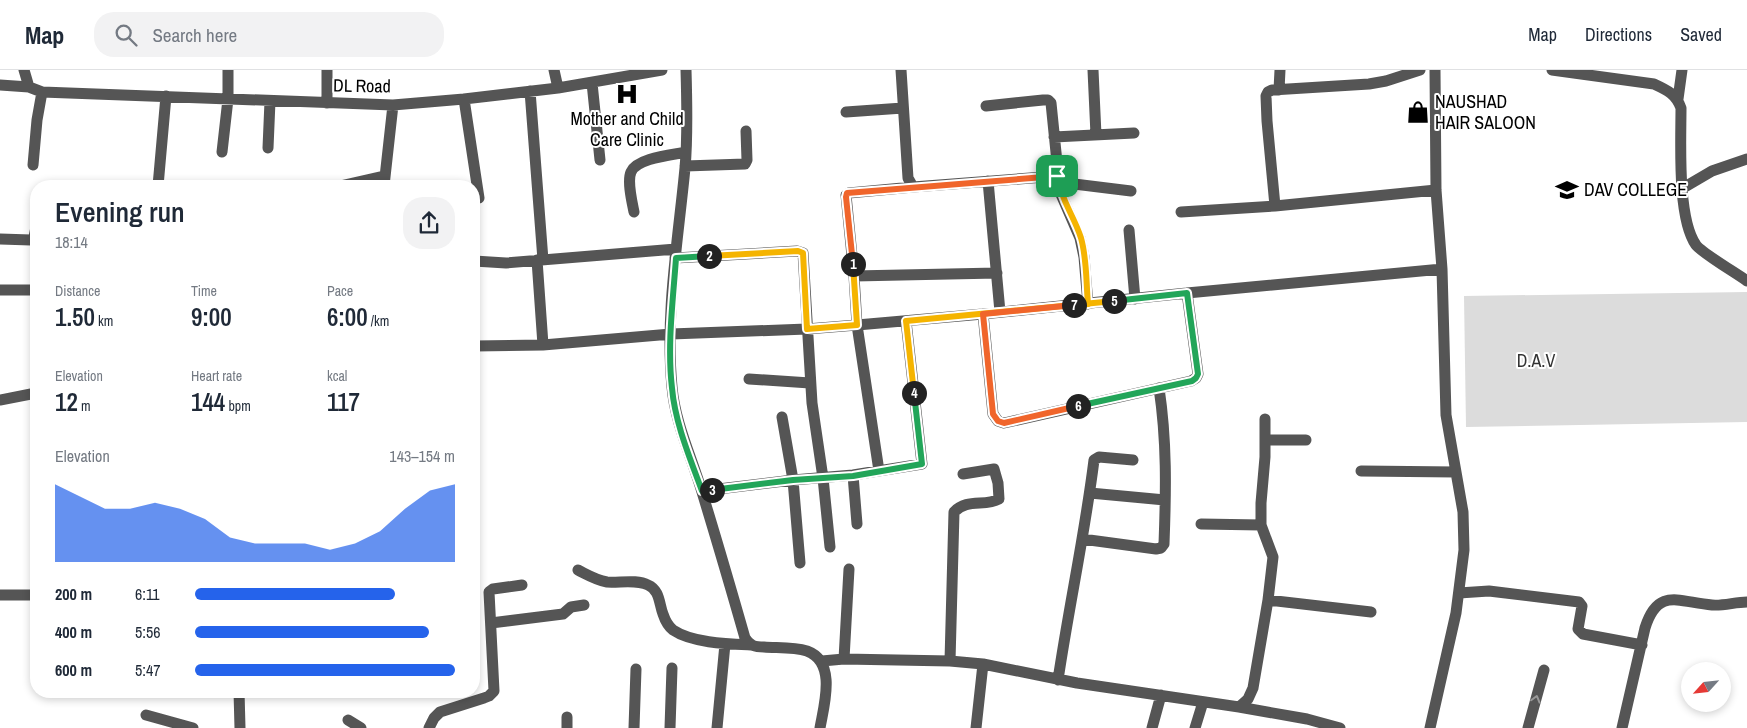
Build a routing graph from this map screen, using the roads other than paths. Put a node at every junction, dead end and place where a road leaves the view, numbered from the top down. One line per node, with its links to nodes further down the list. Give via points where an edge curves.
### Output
1 (24, 70): 17 (street)
2 (228, 70): 24 (street)
3 (327, 70): 27 (street)
4 (554, 70): 18 (street)
5 (662, 70): 15 (street, DL Road)
6 (686, 70): 38 (street)
7 (901, 70): 30 (street)
8 (1093, 70): 33 (street)
9 (1280, 70): 19 (street)
10 (1420, 70): 19 (street, via 1369,84)
11 (1435, 70): 50 (street)
12 (1552, 70): 14 (street)
13 (1682, 70): 25 (street)
14 (1628, 75): 25 (street, via 1668,90)
15 (592, 83): 18 (street, DL Road); 40 (street)
16 (0, 85): 17 (street, DL Road)
17 (29, 88): 21 (street, DL Road)
18 (558, 88): 20 (street, DL Road)
19 (1280, 90): 52 (street, via 1268,92 1266,96)
20 (530, 91): 23 (street, DL Road); 59 (street)
21 (42, 92): 22 (street, DL Road); 41 (street)
22 (166, 96): 24 (street, DL Road); 44 (street)
23 (464, 98): 28 (street, DL Road); 46 (street)
24 (228, 99): 26 (street, DL Road); 37 (street)
25 (1678, 99): 49 (street)
26 (270, 101): 27 (street, DL Road); 36 (street)
27 (327, 103): 28 (street, DL Road)
28 (393, 104): 45 (street)
29 (986, 106): 35 (street, via 1048,100)
30 (903, 108): 31 (street); 48 (street, via 908,178)
31 (846, 112)
32 (746, 131): 42 (street, via 748,160 745,164)
33 (1096, 134): 34 (street); 35 (street)
34 (1134, 134)
35 (1054, 137): 43 (street)
36 (268, 148)
37 (222, 152)
38 (686, 152): 42 (street); 53 (street, via 652,159 631,171)
39 (1747, 159): 49 (street, via 1712,172)
40 (600, 160)
41 (33, 165)
42 (685, 166): 58 (street)
43 (1057, 179): 47 (street); 51 (street); 69 (street, via 1080,238)
44 (159, 180)
45 (384, 180)
46 (476, 180)
47 (988, 181): 48 (street); 62 (street)
48 (913, 187): 63 (street, via 846,194)
49 (1683, 188): 64 (street, via 1688,229 1697,246)
50 (1436, 190): 52 (street); 61 (street)
51 (1131, 191)
52 (1275, 206): 54 (street)
53 (634, 212)
54 (1181, 212)
55 (1129, 230): 68 (street)
56 (0, 239): 57 (street)
57 (30, 240)
58 (676, 254): 59 (street); 74 (street, via 800,252 804,256); 75 (street)
59 (540, 260): 60 (street); 76 (street)
60 (480, 262)
61 (1442, 269): 67 (street); 90 (street, via 1446,415)
62 (997, 273): 63 (street); 70 (street)
63 (854, 276): 73 (street)
64 (1747, 281)
65 (0, 290): 66 (street)
66 (30, 290)
67 (1187, 293): 68 (street); 80 (street, via 1198,374 1192,381)
68 (1135, 299): 69 (street)
69 (1088, 304): 70 (street)
70 (1000, 312): 71 (street)
71 (983, 314): 72 (street); 80 (street, via 993,414 998,421 1004,423)
72 (906, 321): 73 (street); 88 (street, via 922,464)
73 (857, 325): 74 (street); 88 (street)
74 (807, 329): 75 (street); 79 (street)
75 (671, 334): 76 (street); 95 (street, via 672,389)
76 (543, 345): 77 (street)
77 (480, 346)
78 (749, 379): 79 (street)
79 (810, 383): 93 (street)
80 (1159, 388): 97 (street, via 1164,423)
81 (30, 394): 82 (street)
82 (0, 400)
83 (782, 417): 94 (street)
84 (1265, 419): 85 (street)
85 (1265, 440): 86 (street); 100 (street)
86 (1306, 440)
87 (1133, 460): 96 (street, via 1096,458)
88 (879, 471): 92 (street)
89 (1361, 471): 90 (street)
90 (1456, 472): 107 (street, via 1463,512 1464,550)
91 (963, 474): 120 (street, via 994,469 999,499 975,502 954,512)
92 (853, 476): 93 (street); 98 (street)
93 (822, 478): 94 (street); 102 (street)
94 (793, 480): 95 (street); 103 (street)
95 (702, 491): 117 (street, via 745,638)
96 (1090, 493): 97 (street); 101 (street)
97 (1165, 500): 101 (street, via 1164,544 1161,548)
98 (857, 524)
99 (1201, 524): 100 (street)
100 (1261, 525): 110 (street, via 1273,557)
101 (1082, 539): 125 (street)
102 (830, 547)
103 (800, 563)
104 (849, 569): 118 (street)
105 (578, 570): 115 (street, via 605,582 648,584 657,593 662,613 672,629 691,637)
106 (522, 585): 114 (street, via 489,592)
107 (1459, 593): 116 (street, via 1489,591 1578,602 1582,606 1578,629 1582,634); 144 (street)
108 (0, 595): 109 (street)
109 (30, 595)
110 (1268, 600): 113 (street); 129 (street, via 1253,688)
111 (1747, 602): 116 (street, via 1720,605 1670,600 1661,603 1649,616)
112 (584, 605): 114 (street, via 571,607 563,614)
113 (1371, 612)
114 (491, 623): 135 (street, via 494,691 484,698 440,712)
115 (725, 644): 117 (street); 138 (street)
116 (1642, 644): 146 (street)
117 (751, 646): 119 (street, via 801,650)
118 (844, 659): 119 (street); 120 (street)
119 (822, 661): 139 (street, via 825,699)
120 (950, 661): 121 (street)
121 (982, 664): 125 (street); 140 (street)
122 (636, 668): 136 (street)
123 (672, 668): 137 (street)
124 (1544, 670): 145 (street, one-way to 124)
125 (1058, 680): 126 (street)
126 (1161, 695): 128 (street); 141 (street)
127 (239, 698): 133 (street)
128 (1203, 702): 129 (street); 142 (street)
129 (1239, 707): 143 (street)
130 (146, 715): 132 (street)
131 (348, 720): 134 (street)
132 (193, 728)
133 (240, 728)
134 (361, 728)
135 (429, 728)
136 (634, 728)
137 (670, 728)
138 (717, 728)
139 (820, 728)
140 (976, 728)
141 (1152, 728)
142 (1195, 728)
143 (1340, 728)
144 (1431, 728)
145 (1528, 728)
146 (1622, 728)

